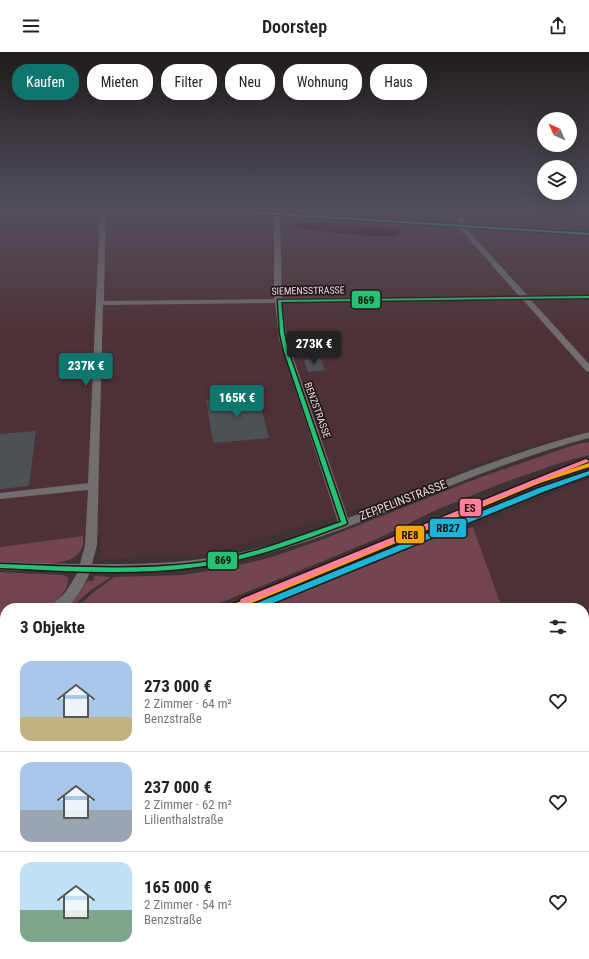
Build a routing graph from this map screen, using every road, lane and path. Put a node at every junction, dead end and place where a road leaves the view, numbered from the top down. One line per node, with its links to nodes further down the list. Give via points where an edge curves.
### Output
1 (102, 250): 7 (street)
2 (278, 250): 6 (street, BENZSTRASSE)
3 (483, 250): 5 (street)
4 (589, 297): 5 (street, SIEMENSSTRASSE)
5 (525, 298): 6 (street, SIEMENSSTRASSE); 8 (street)
6 (279, 300): 7 (street, SIEMENSSTRASSE); 12 (street, BENZSTRASSE, via 286,351)
7 (100, 303): 10 (street)
8 (589, 369)
9 (589, 435): 12 (street, ZEPPELINSTRASSE, via 512,458)
10 (94, 486): 11 (street); 14 (street, via 90,545)
11 (0, 496)
12 (344, 523): 14 (street, ZEPPELINSTRASSE, via 268,549 210,562 158,568)
13 (0, 566): 14 (street, ZEPPELINSTRASSE)
14 (85, 569): 15 (street, via 77,588)
15 (61, 603)

